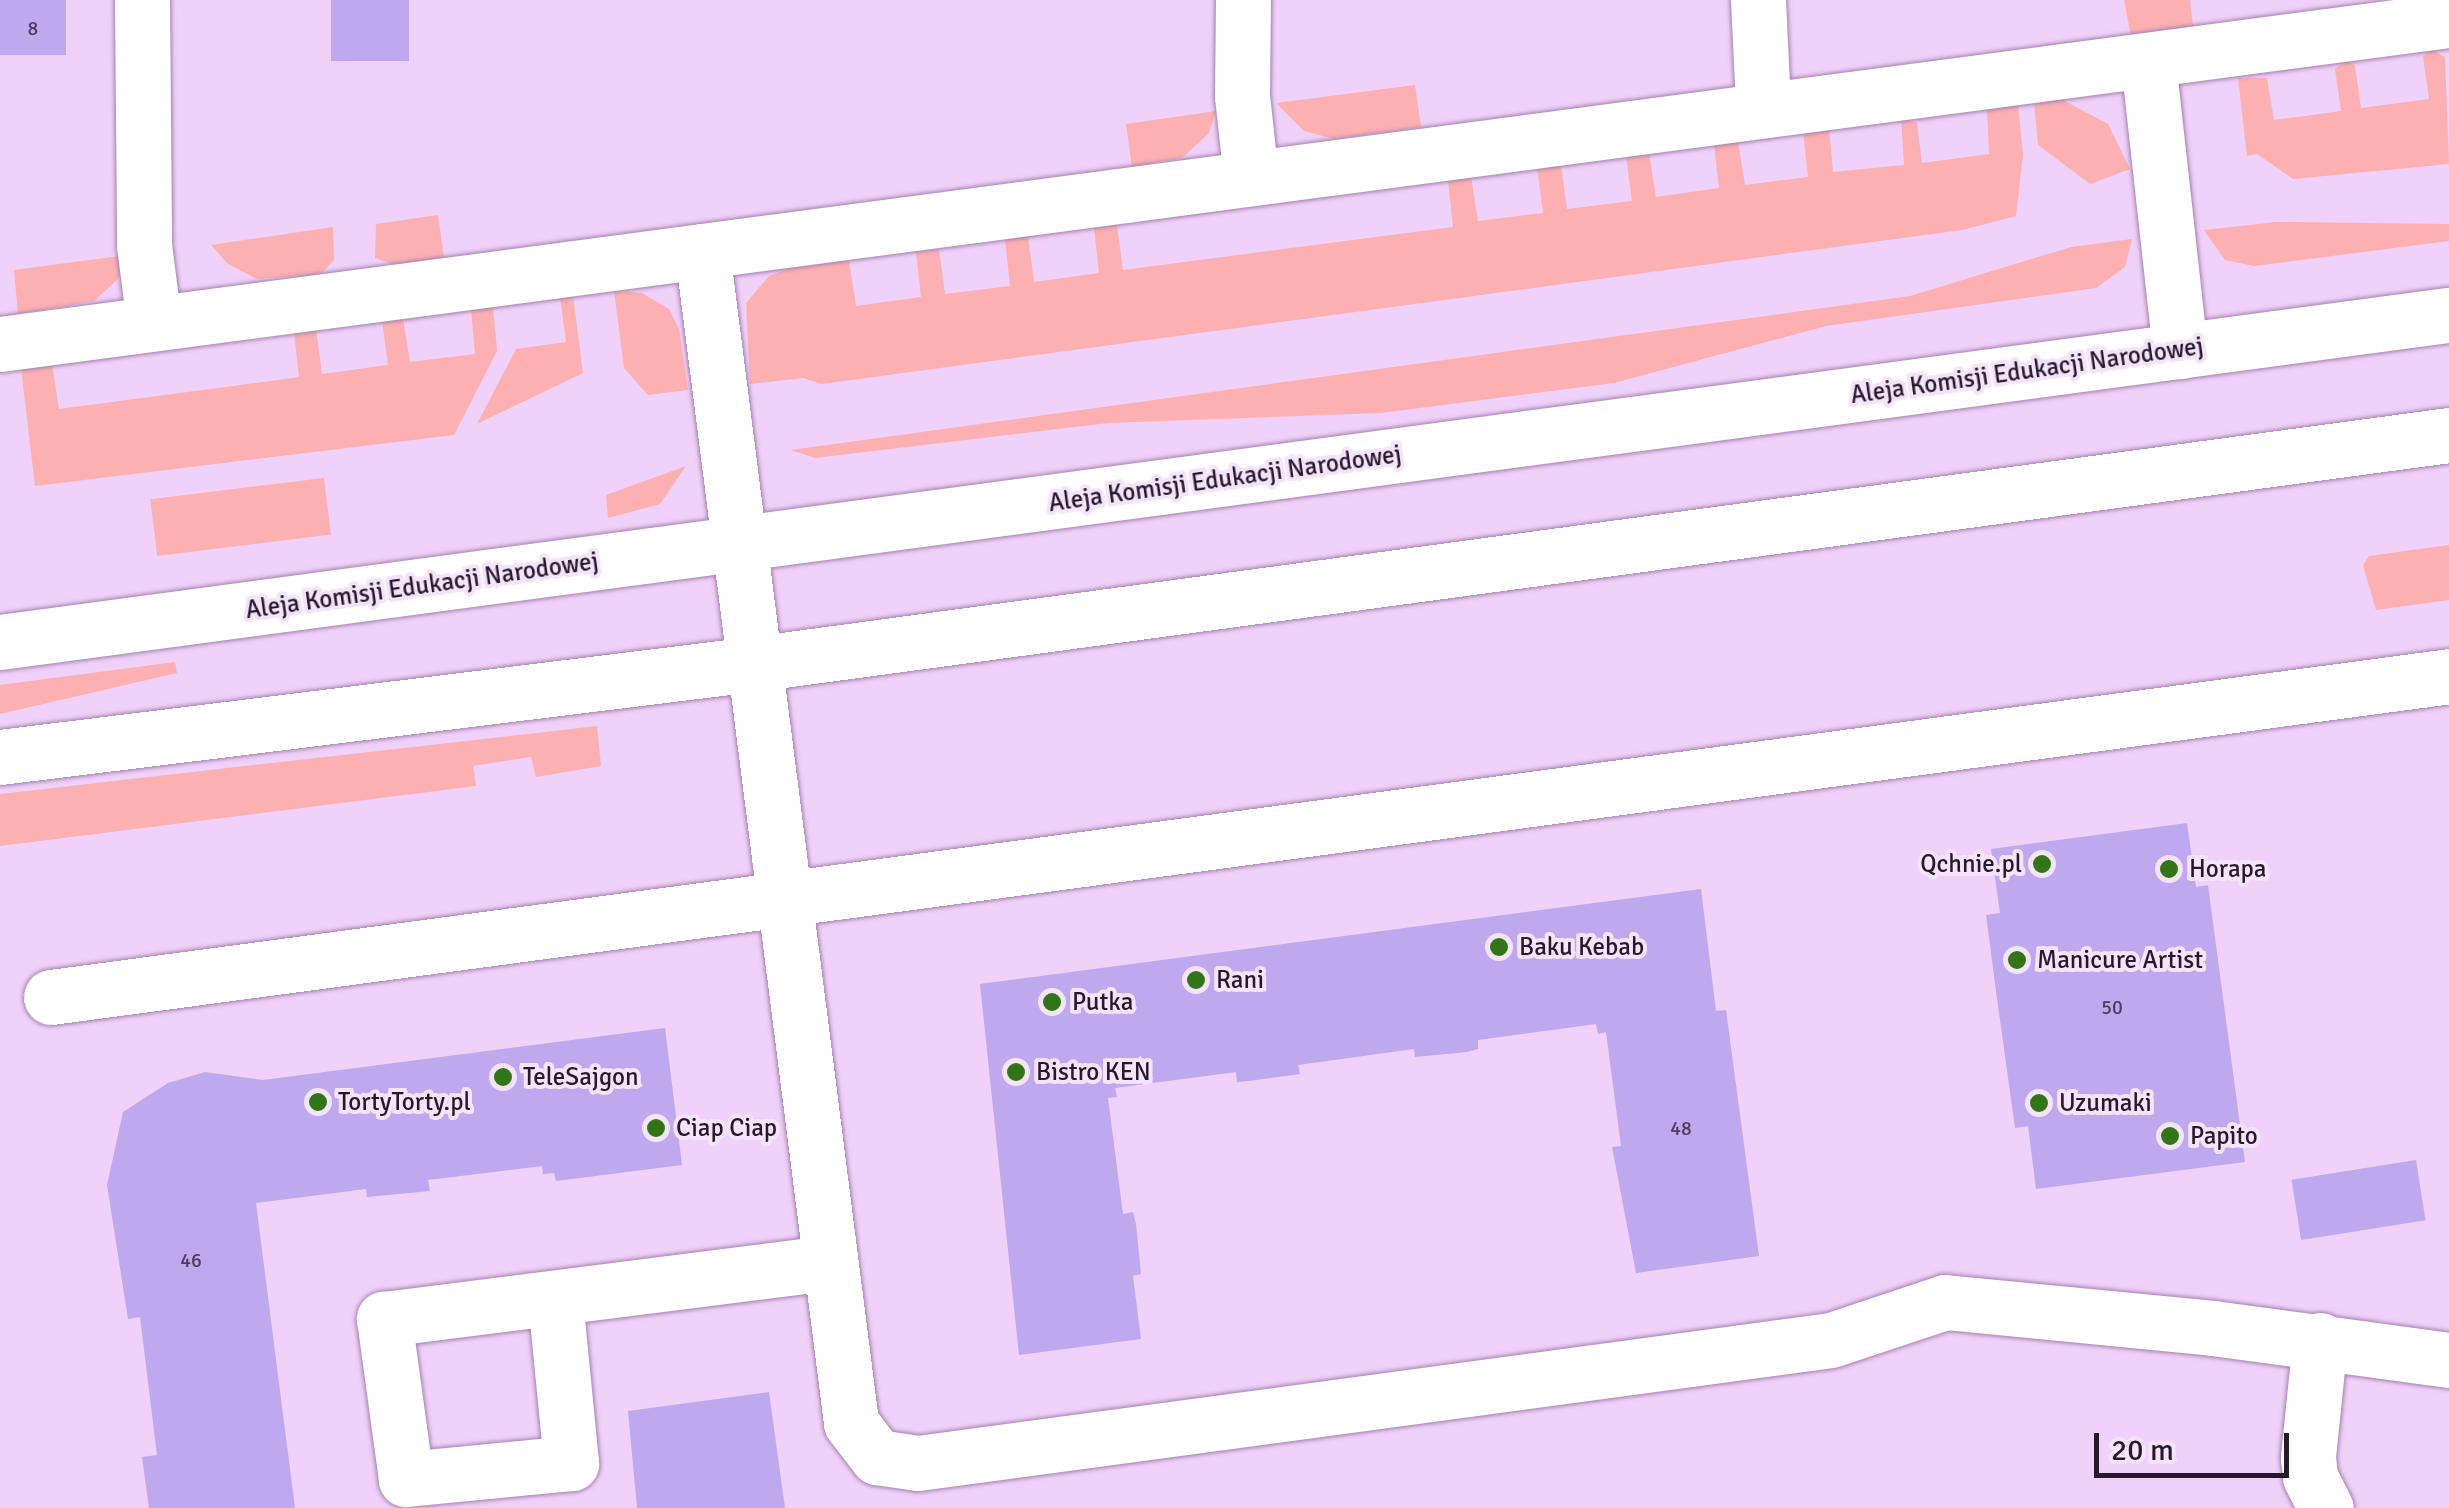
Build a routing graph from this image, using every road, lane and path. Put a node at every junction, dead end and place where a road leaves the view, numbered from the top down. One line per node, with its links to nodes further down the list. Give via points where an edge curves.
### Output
1 (142, 0): 10 (street, via 144,245)
2 (1244, 0): 7 (street, via 1242,96)
3 (1758, 0): 6 (street)
4 (2449, 20): 5 (street)
5 (2148, 60): 6 (street); 12 (street)
6 (1762, 108): 7 (street)
7 (1251, 177): 8 (street)
8 (702, 252): 10 (street); 14 (street)
9 (2449, 315): 12 (street, Aleja Komisji Edukacji Narodowej)
10 (154, 324): 11 (street)
11 (0, 344)
12 (2180, 351): 14 (street, Aleja Komisji Edukacji Narodowej)
13 (2449, 434): 16 (street)
14 (739, 543): 15 (street, Aleja Komisji Edukacji Narodowej); 16 (street)
15 (0, 642)
16 (753, 664): 18 (street); 19 (street)
17 (2449, 676): 19 (street, via 1773,771 1189,840)
18 (0, 757)
19 (785, 900): 20 (street); 21 (street)
20 (52, 997)
21 (828, 1263): 22 (street); 23 (street, via 850,1422 877,1457 918,1463 1831,1340 1945,1302)
22 (556, 1300)
23 (2320, 1340): 24 (street); 25 (street, via 2308,1458)
24 (2449, 1360)
25 (2326, 1508)

